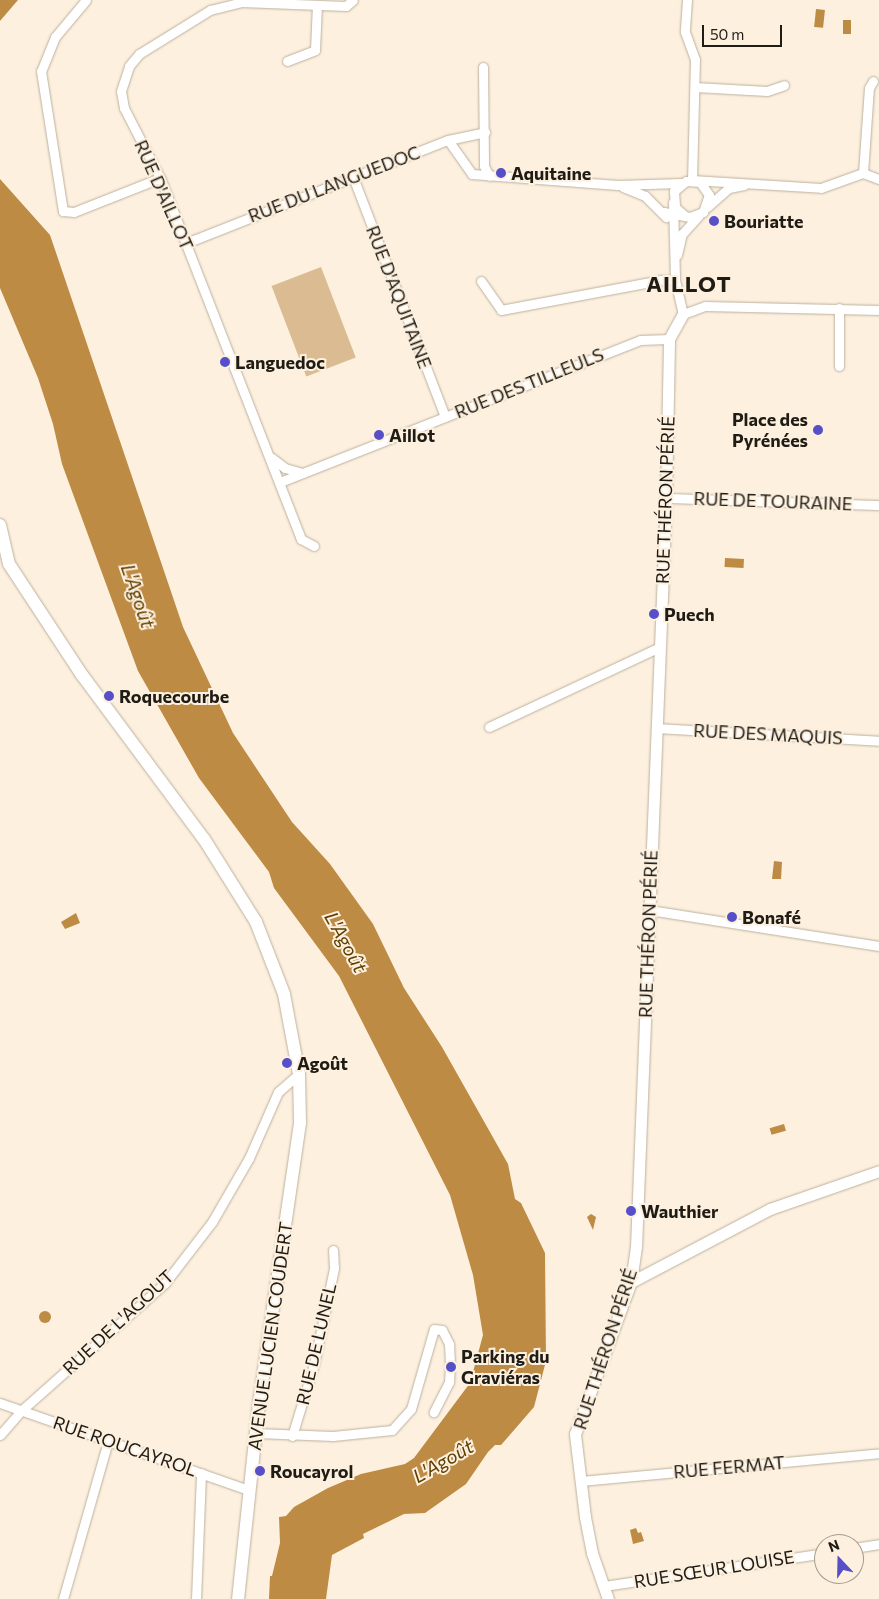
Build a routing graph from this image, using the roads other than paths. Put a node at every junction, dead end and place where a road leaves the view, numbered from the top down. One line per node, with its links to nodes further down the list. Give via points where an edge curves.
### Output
1 (86, 0): 15 (street, via 55,37 41,71 63,211 74,212)
2 (353, 0): 4 (street, RUE D'AILLOT, via 346,6)
3 (687, 0): 9 (street, via 685,32 695,59)
4 (317, 5): 5 (street, via 316,50); 15 (street, RUE D'AILLOT, via 241,2 210,10 139,54 129,66 121,91 124,108)
5 (287, 61)
6 (483, 67): 10 (street)
7 (873, 81): 12 (street, via 869,88)
8 (784, 85): 9 (street, via 766,91)
9 (696, 87): 17 (street)
10 (485, 132): 11 (street, RUE DU LANGUEDOC); 13 (street, via 484,166)
11 (448, 140): 13 (street, via 472,174); 14 (street, RUE DU LANGUEDOC)
12 (863, 173): 16 (street); 19 (street, via 822,188)
13 (489, 176): 20 (street)
14 (353, 177): 26 (street, RUE DU LANGUEDOC); 35 (street, RUE D'AQUITAINE)
15 (160, 178): 26 (street, RUE D'AILLOT)
16 (879, 179)
17 (692, 180): 18 (street); 19 (street); 22 (street, via 708,190)
18 (681, 183): 20 (street); 21 (street, via 674,191)
19 (752, 184): 22 (street, via 729,188)
20 (618, 185): 23 (street, via 646,196)
21 (673, 202): 23 (street); 24 (street)
22 (707, 207): 25 (street)
23 (668, 213): 24 (street); 27 (street)
24 (684, 215): 25 (street)
25 (699, 215): 27 (street, via 682,234)
26 (186, 242): 36 (street, RUE D'AILLOT)
27 (675, 260): 28 (street)
28 (675, 280): 29 (street, via 501,310); 32 (street)
29 (481, 281)
30 (839, 308): 31 (street); 32 (street, via 705,306); 34 (street)
31 (879, 310)
32 (683, 314): 33 (street, RUE THÉRON PÉRIÉ)
33 (669, 339): 35 (street, RUE DES TILLEULS, via 640,340); 39 (street, RUE THÉRON PÉRIÉ)
34 (839, 366)
35 (445, 416): 37 (street, RUE DES TILLEULS)
36 (268, 454): 37 (street, via 285,468); 38 (street, RUE D'AILLOT)
37 (302, 473): 38 (street, RUE DES TILLEULS)
38 (280, 482): 42 (street, RUE D'AILLOT, via 302,538)
39 (666, 498): 40 (street, RUE DE TOURAINE); 43 (street, RUE THÉRON PÉRIÉ)
40 (879, 505)
41 (0, 525): 49 (main road, AVENUE LUCIEN COUDERT, via 9,564 82,675 204,839 256,922 284,994)
42 (314, 546)
43 (658, 648): 44 (street); 45 (street, RUE THÉRON PÉRIÉ)
44 (489, 727)
45 (656, 728): 46 (street, RUE DES MAQUIS); 47 (street, RUE THÉRON PÉRIÉ)
46 (879, 740)
47 (649, 910): 48 (street); 52 (street, RUE THÉRON PÉRIÉ, via 636,1247)
48 (879, 946)
49 (299, 1074): 54 (street, RUE DE L'AGOUT, via 278,1092 249,1158 212,1222 165,1282); 56 (main road, AVENUE LUCIEN COUDERT, via 300,1123)
50 (879, 1171): 52 (street, via 770,1209)
51 (333, 1250): 58 (street, RUE DE LUNEL, via 334,1268 314,1364)
52 (631, 1282): 62 (street, RUE THÉRON PÉRIÉ, via 578,1420 575,1434)
53 (0, 1403): 54 (street, RUE ROUCAYROL)
54 (22, 1410): 57 (street, RUE DE L'AGOUT); 59 (street, RUE ROUCAYROL)
55 (434, 1412): 58 (street, via 449,1382 448,1344 442,1330 434,1330 411,1408 392,1430)
56 (256, 1433): 58 (street); 63 (main road, AVENUE LUCIEN COUDERT)
57 (0, 1435)
58 (292, 1436)
59 (108, 1441): 61 (street, RUE ROUCAYROL); 68 (street)
60 (879, 1453): 62 (street, RUE FERMAT)
61 (201, 1473): 63 (street, RUE ROUCAYROL); 69 (street)
62 (580, 1481): 67 (street, RUE THÉRON PÉRIÉ, via 592,1553)
63 (249, 1490): 70 (main road, AVENUE LUCIEN COUDERT)
64 (879, 1544): 65 (street)
65 (864, 1546)
66 (814, 1554): 67 (street, RUE SŒUR LOUISE)
67 (604, 1586): 71 (street, RUE THÉRON PÉRIÉ)
68 (63, 1599)
69 (196, 1599)
70 (238, 1599)
71 (608, 1599)

